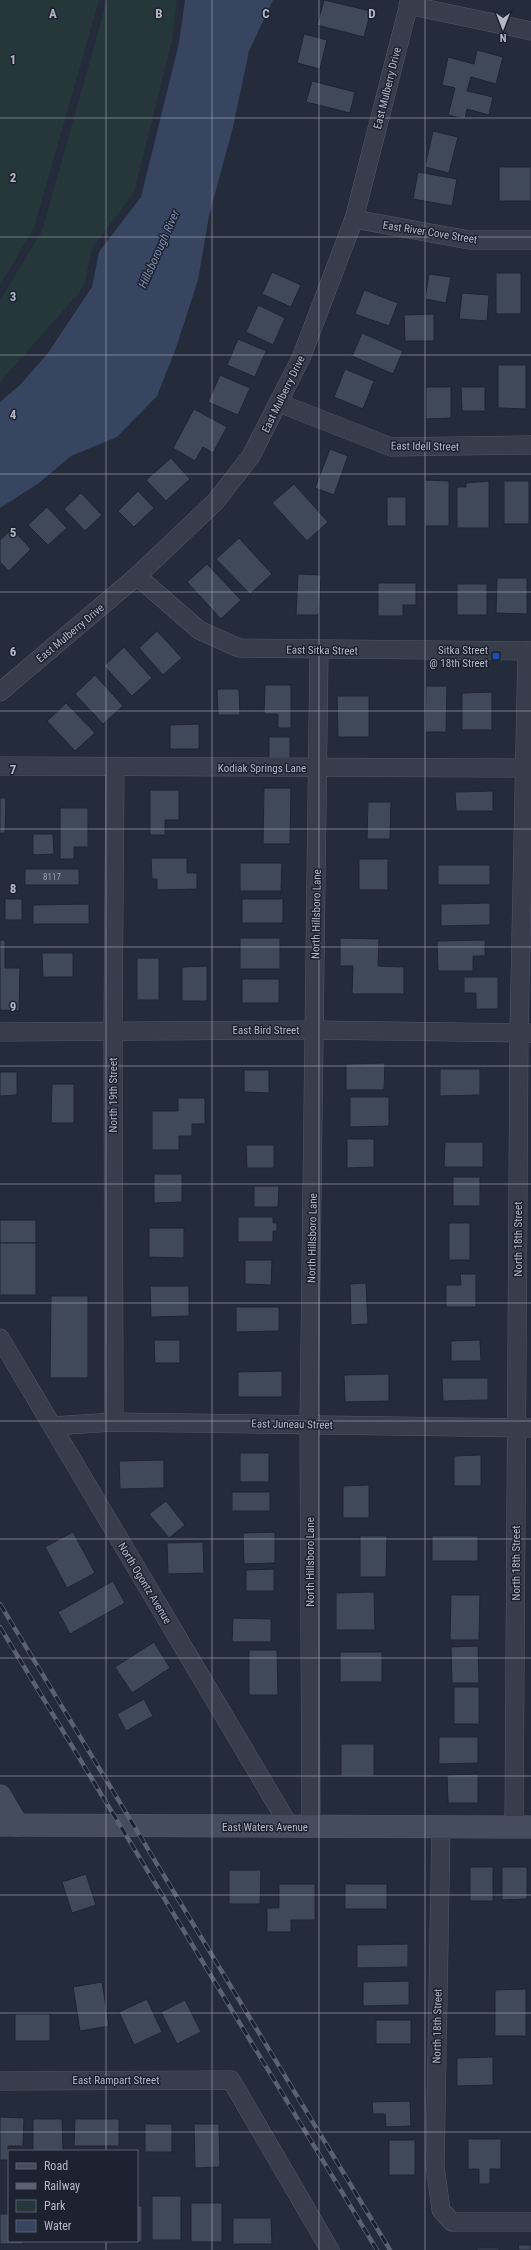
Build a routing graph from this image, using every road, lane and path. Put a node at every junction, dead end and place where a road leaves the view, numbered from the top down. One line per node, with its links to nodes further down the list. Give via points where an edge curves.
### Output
1 (409, 3): 2 (street); 3 (street, East Mulberry Drive)
2 (531, 31)
3 (354, 220): 4 (street, East River Cove Street, via 469,240); 5 (street, East Mulberry Drive, via 301,358)
4 (531, 240)
5 (279, 403): 6 (street, East Idell Street, via 391,447); 7 (street, East Mulberry Drive, via 251,456 216,501)
6 (531, 445)
7 (137, 576): 8 (street, East Sitka Street, via 198,630 239,648); 10 (street, East Mulberry Drive)
8 (320, 650): 9 (street, East Sitka Street); 13 (street, North Hillsboro Lane)
9 (529, 651): 14 (street, North 18th Street)
10 (0, 692)
11 (0, 766): 12 (street, Kodiak Springs Lane)
12 (115, 767): 13 (street, Kodiak Springs Lane); 16 (street, North 19th Street)
13 (317, 768): 14 (street, Kodiak Springs Lane); 15 (street, North Hillsboro Lane)
14 (524, 768): 18 (street, North 18th Street)
15 (314, 1030): 16 (street, East Bird Street); 18 (street, East Bird Street); 21 (street, North Hillsboro Lane)
16 (113, 1031): 17 (street, East Bird Street); 20 (street, North 19th Street)
17 (0, 1032)
18 (525, 1033): 23 (street, North 18th Street)
19 (0, 1338): 22 (street, North Ogontz Avenue)
20 (114, 1422): 21 (street, East Juneau Street); 22 (street, East Juneau Street)
21 (309, 1424): 23 (street, East Juneau Street); 27 (street, North Hillsboro Lane)
22 (52, 1426): 27 (street, North Ogontz Avenue)
23 (524, 1428): 28 (street, North 18th Street)
24 (0, 1796): 25 (street)
25 (8, 1825): 27 (street, East Waters Avenue)
26 (441, 1826): 27 (street, East Waters Avenue); 28 (street, East Waters Avenue); 30 (street, North 18th Street, via 435,2166 442,2210 452,2222)
27 (300, 1827)
28 (523, 1827)
29 (0, 2081): 31 (street, East Rampart Street, via 231,2080)
30 (531, 2222)
31 (330, 2250)

